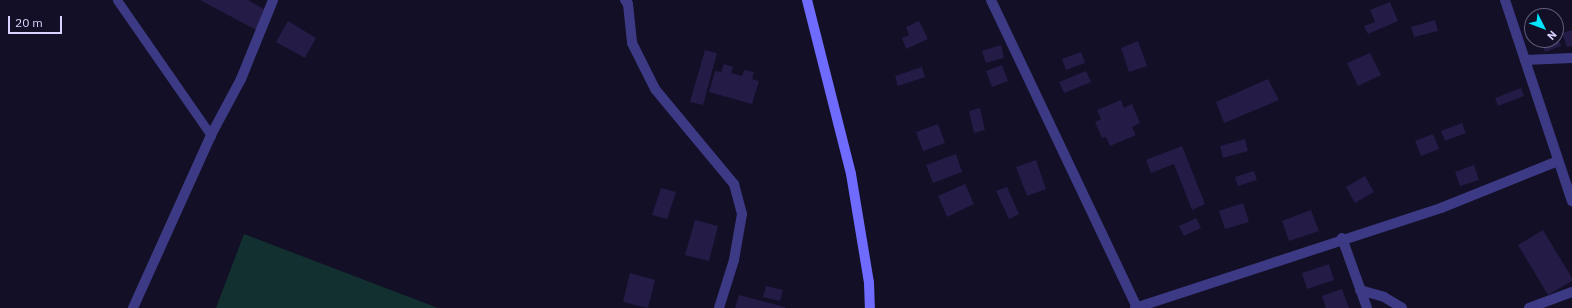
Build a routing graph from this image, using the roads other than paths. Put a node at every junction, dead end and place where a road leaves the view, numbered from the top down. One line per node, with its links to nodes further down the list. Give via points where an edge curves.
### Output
1 (117, 0): 9 (lane)
2 (273, 0): 9 (street, via 242,79)
3 (625, 0): 16 (street, via 628,4 632,43 655,89 734,184 742,214 734,260)
4 (807, 0): 17 (main road, via 850,174 869,283)
5 (991, 0): 18 (street)
6 (1505, 0): 8 (street)
7 (1572, 58): 8 (street)
8 (1525, 60): 10 (street)
9 (211, 135): 15 (street)
10 (1558, 161): 11 (street); 12 (street, via 1442,208)
11 (1572, 201)
12 (1342, 238): 13 (street); 18 (street)
13 (1360, 290): 19 (street); 20 (street, via 1384,297)
14 (1572, 292): 21 (street)
15 (133, 308)
16 (719, 308)
17 (870, 308)
18 (1136, 308)
19 (1367, 308)
20 (1402, 308)
21 (1529, 308)

